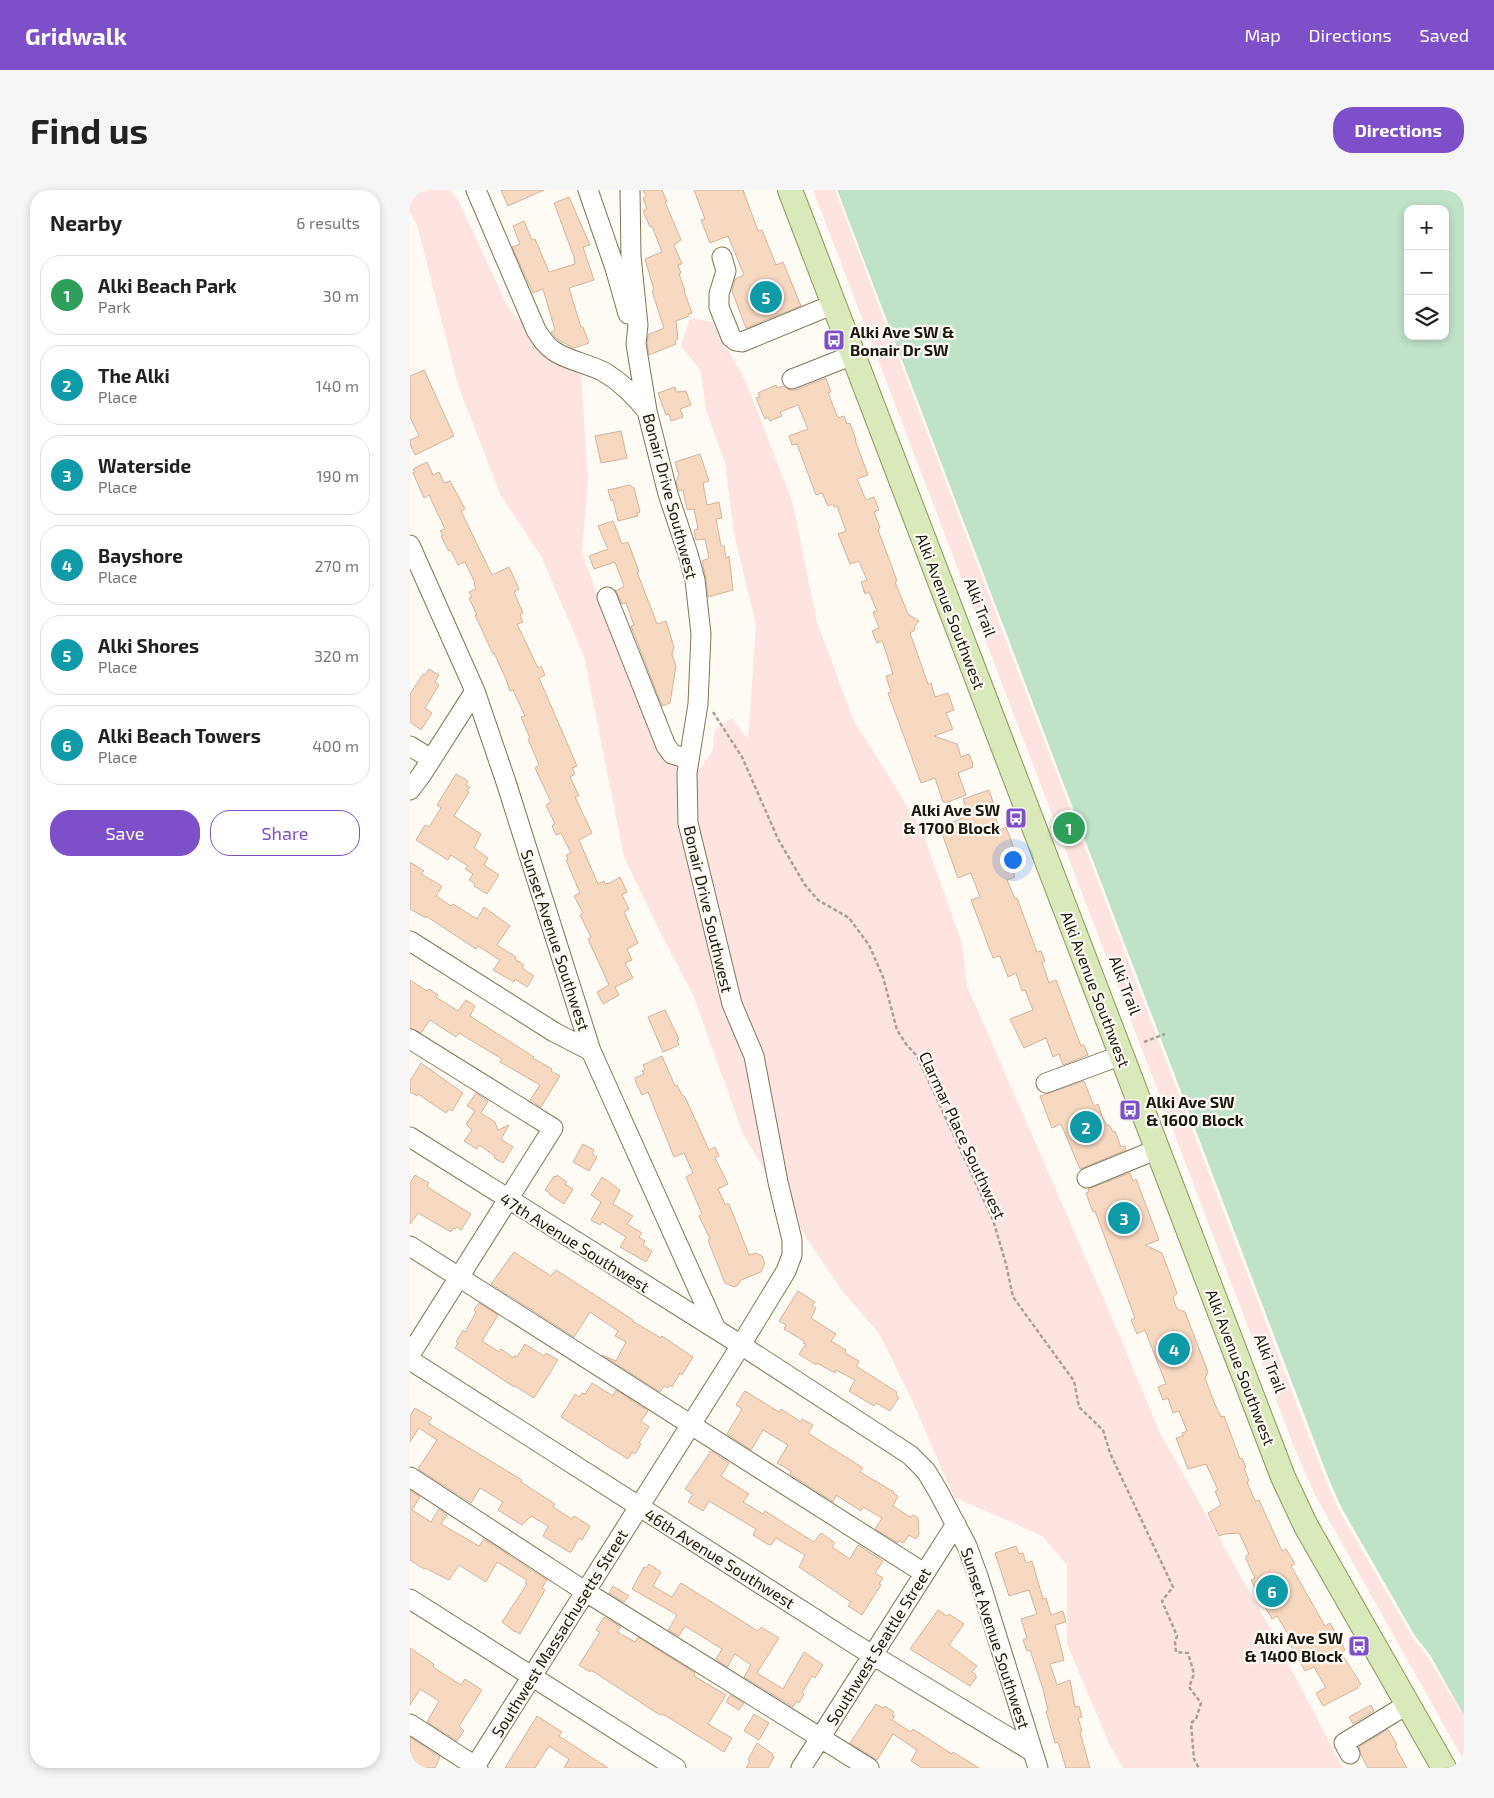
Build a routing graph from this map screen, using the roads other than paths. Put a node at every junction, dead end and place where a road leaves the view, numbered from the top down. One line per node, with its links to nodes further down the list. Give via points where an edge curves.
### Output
1 (476, 190): 10 (street, via 536,330 546,344 555,352 585,363 619,382)
2 (588, 190): 7 (street, via 615,268)
3 (630, 190): 7 (street, Bonair Drive Southwest, via 631,256 638,325)
4 (790, 190): 6 (main road, Alki Avenue Southwest)
5 (722, 257): 6 (street, via 726,271 719,307 731,337 736,341 742,342)
6 (834, 304): 8 (main road, Alki Avenue Southwest)
7 (636, 344): 10 (street, Bonair Drive Southwest)
8 (854, 355): 9 (street); 21 (main road, Alki Avenue Southwest)
9 (792, 379)
10 (647, 411): 16 (street, Bonair Drive Southwest, via 668,494 688,554 698,602 701,634 698,704)
11 (411, 549): 13 (street, Sunset Avenue Southwest)
12 (607, 597): 16 (street, via 666,746 672,754)
13 (475, 691): 15 (street); 20 (street, Sunset Avenue Southwest)
14 (410, 746): 15 (street)
15 (431, 759): 17 (street)
16 (688, 759): 30 (street, Bonair Drive Southwest, via 688,823 732,1004 754,1056 792,1240 790,1263)
17 (410, 790)
18 (410, 941): 20 (street, via 554,1032)
19 (410, 1039): 26 (street, via 553,1128)
20 (591, 1051): 29 (street, Sunset Avenue Southwest)
21 (1122, 1054): 22 (street); 24 (main road, Alki Avenue Southwest)
22 (1046, 1083)
23 (410, 1137): 26 (street, 47th Avenue Southwest)
24 (1158, 1148): 25 (street); 42 (main road, Alki Avenue Southwest, via 1283,1477 1306,1526)
25 (1087, 1178)
26 (509, 1200): 28 (street); 29 (street, 47th Avenue Southwest)
27 (410, 1246): 28 (street)
28 (459, 1278): 31 (street); 33 (street)
29 (716, 1329): 30 (street, 47th Avenue Southwest)
30 (741, 1345): 33 (street, Southwest Massachusetts Street); 36 (street, Sunset Avenue Southwest, via 910,1454 926,1472)
31 (410, 1355)
32 (410, 1360): 35 (street, 46th Avenue Southwest)
33 (691, 1424): 35 (street, Southwest Massachusetts Street); 37 (street)
34 (410, 1477): 38 (street)
35 (640, 1506): 38 (street, Southwest Massachusetts Street); 40 (street, 46th Avenue Southwest)
36 (956, 1524): 37 (street, Southwest Seattle Street); 46 (street, Sunset Avenue Southwest, via 978,1576)
37 (924, 1573): 40 (street, Southwest Seattle Street)
38 (586, 1592): 41 (street, Southwest Massachusetts Street); 44 (street)
39 (410, 1599): 41 (street)
40 (872, 1655): 44 (street, Southwest Seattle Street); 46 (street, 46th Avenue Southwest)
41 (532, 1676): 47 (street, Southwest Massachusetts Street); 48 (street)
42 (1408, 1704): 45 (street, via 1344,1743); 51 (main road, Alki Avenue Southwest)
43 (410, 1724): 47 (street)
44 (820, 1737): 49 (street, Southwest Seattle Street); 50 (street)
45 (1350, 1754)
46 (1035, 1760)
47 (476, 1767)
48 (676, 1768)
49 (800, 1768)
50 (869, 1768)
51 (1444, 1768)

